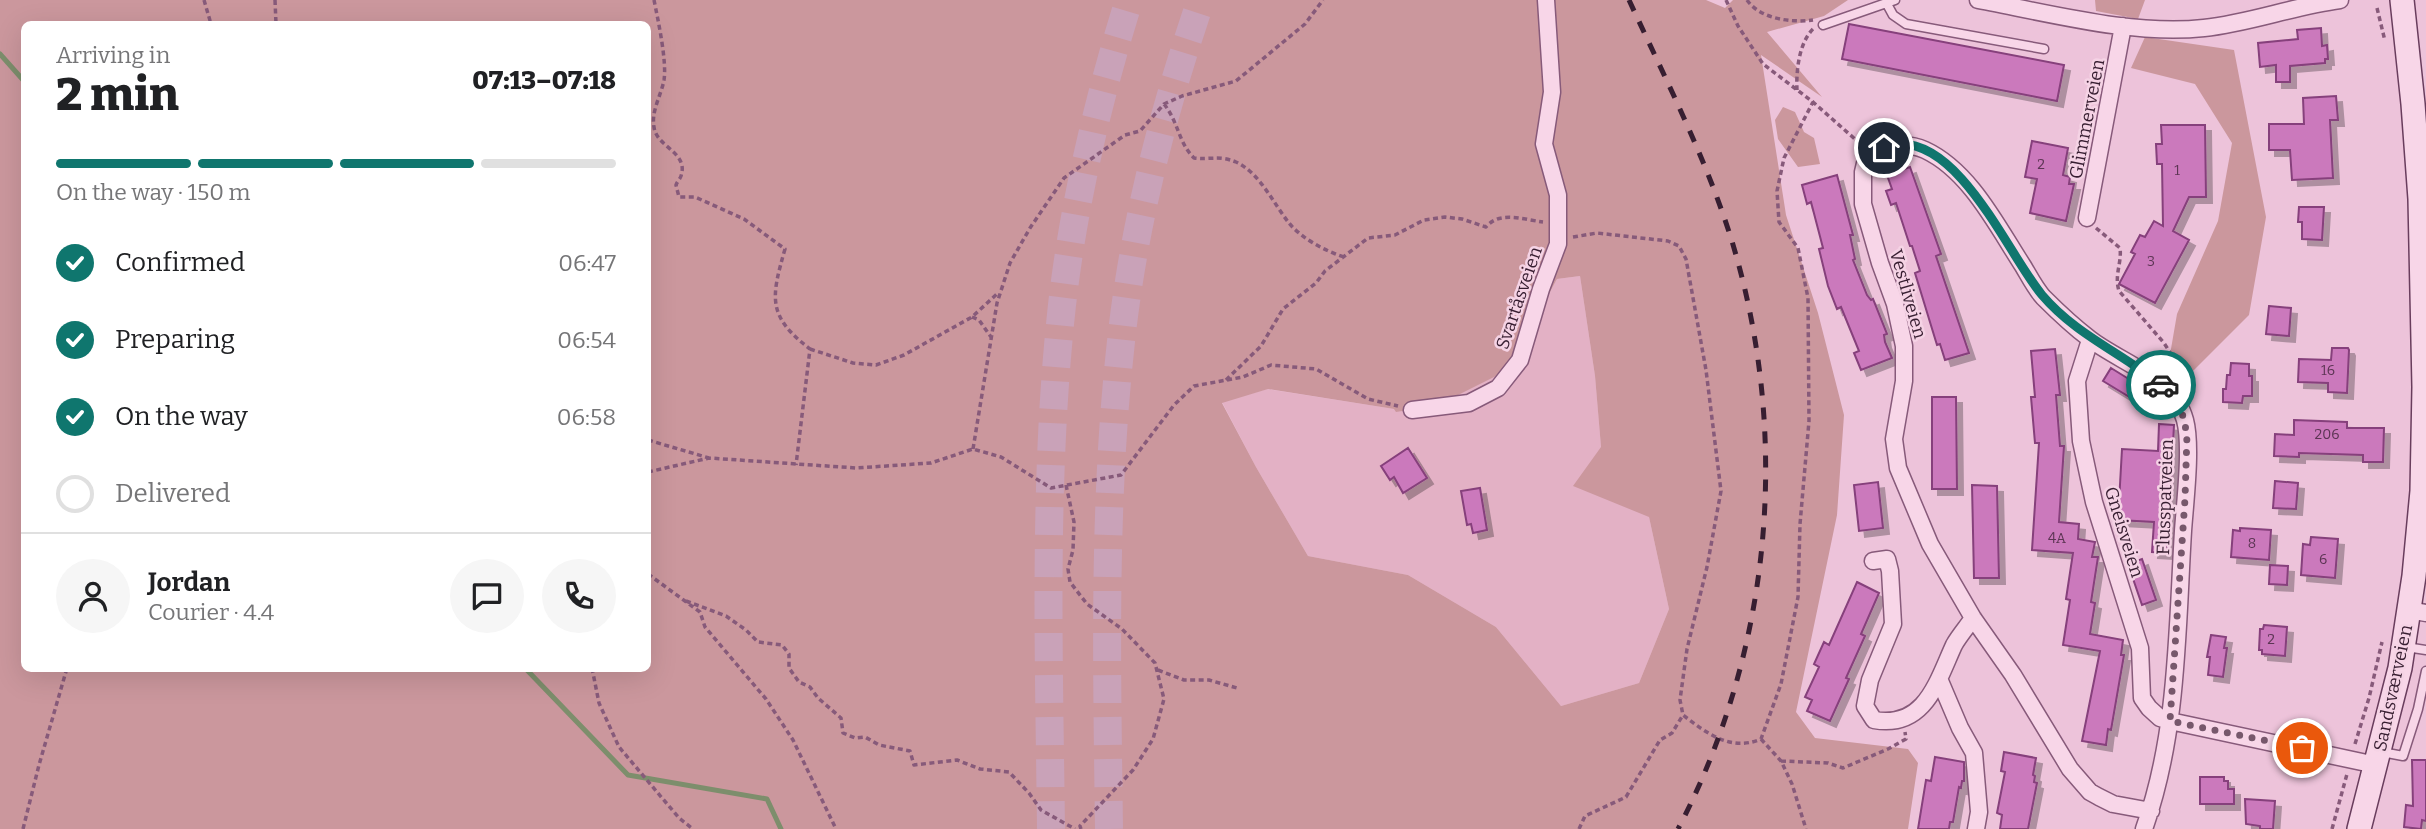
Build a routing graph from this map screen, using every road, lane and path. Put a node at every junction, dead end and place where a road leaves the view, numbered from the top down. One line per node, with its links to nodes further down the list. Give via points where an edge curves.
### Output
1 (204, 0): 14 (path)
2 (275, 0): 15 (path)
3 (654, 0): 32 (path, via 664,78 653,126 681,162 678,197 695,197 744,219 785,249 775,299 780,320)
4 (1323, 0): 22 (path, via 1306,24 1236,81)
5 (1546, 0): 26 (street, Svartåsveien, via 1552,92 1544,144 1558,195)
6 (1726, 0): 20 (path, via 1763,64)
7 (1747, 0): 16 (path, via 1753,9 1781,20 1817,20)
8 (1978, 0): 17 (street)
9 (2340, 0): 12 (street)
10 (2402, 0): 24 (main road, Sandsværveien)
11 (1891, 2): 16 (lane); 18 (lane, via 1893,15 1906,24)
12 (2282, 5): 17 (street, via 2203,28)
13 (2376, 8): 19 (path)
14 (210, 21)
15 (276, 21)
16 (1823, 25): 20 (path, via 1810,30 1803,44)
17 (2123, 26): 25 (street, Glimmerveien)
18 (2045, 49)
19 (2387, 51)
20 (1797, 90): 21 (path)
21 (1813, 102): 23 (path); 58 (path, via 1784,158 1777,191 1779,222 1798,248 1808,298 1809,422 1798,597 1781,684)
22 (1164, 104): 27 (path, via 1194,158 1225,159 1251,172 1291,226); 28 (path, via 1140,131 1125,135 1064,178 1010,263)
23 (1868, 151): 31 (street, via 1900,144 1924,150 1957,173 2042,295); 46 (street, Vestliveien, via 1863,204 1905,346 1894,439 1898,468 1930,544)
24 (2422, 170): 45 (main road, Sandsværveien, via 2424,417)
25 (2087, 218): 34 (path, via 2120,248 2119,291 2164,343)
26 (1558, 242): 27 (path, via 1543,221 1514,216 1486,227 1446,217 1368,238); 35 (street, Svartåsveien, via 1520,360 1498,388 1469,403); 55 (path, via 1597,233 1647,237 1679,246 1686,259 1721,491 1687,649 1680,700)
27 (1343, 257): 33 (path, via 1283,309 1261,346)
28 (1001, 291): 29 (path); 30 (path)
29 (972, 317): 30 (path); 32 (path, via 904,355 876,365)
30 (991, 337): 37 (path)
31 (2090, 340): 57 (street, Gneisveien, via 2077,381 2086,465 2140,648 2142,698 2154,713); 57 (street, Flusspatveien, via 2152,378 2177,401 2185,418 2185,499)
32 (810, 349): 39 (path)
33 (1226, 380): 35 (path, via 1271,365 1316,369 1368,399); 41 (path, via 1194,386 1121,475)
34 (2188, 385)
35 (1412, 410)
36 (651, 441): 38 (path)
37 (973, 449): 39 (path, via 931,463 856,468); 41 (path, via 1001,457 1051,488)
38 (709, 458): 39 (path); 40 (path)
39 (796, 465)
40 (651, 471)
41 (1066, 485): 49 (path, via 1074,522 1070,582 1087,604 1146,653)
42 (1873, 561): 56 (street, via 1887,559 1893,624 1870,680 1865,706 1874,720)
43 (651, 576): 44 (path)
44 (686, 601): 66 (path, via 700,612 705,627 766,699 793,740); 67 (path, via 726,615 758,642 782,645 789,654 789,668 841,718 843,733 910,751 915,765 957,760 980,769 1009,772 1041,810)
45 (2417, 611): 47 (main road, Sandsværveien)
46 (1973, 618): 53 (street, via 1955,643); 63 (street, Vestliveien, via 2064,761 2090,792 2113,804)
47 (2393, 643): 48 (lane); 59 (path); 60 (main road, Sandsværveien, via 2396,687)
48 (2426, 650)
49 (1158, 670): 54 (path, via 1184,680 1209,680); 68 (path, via 1164,699 1153,738 1133,769)
50 (2426, 671): 60 (lane, via 2403,756)
51 (66, 672): 64 (path)
52 (593, 672): 65 (path, via 599,702 619,747)
53 (1940, 681): 56 (street, via 1930,699); 71 (street, via 1975,752)
54 (1237, 688)
55 (1683, 715): 58 (path, via 1715,738 1751,744); 69 (path, via 1672,733 1660,740 1626,797 1585,816)
56 (1904, 719): 61 (path, via 1906,739 1843,768)
57 (2170, 721): 60 (street); 63 (street, Flusspatveien)
58 (1761, 739): 61 (path)
59 (2355, 744)
60 (2378, 758): 74 (main road, Sandsværveien)
61 (1781, 761): 70 (path)
62 (2348, 771): 73 (path)
63 (2151, 811): 72 (street, Flusspatveien)
64 (23, 829)
65 (693, 829)
66 (836, 829)
67 (1075, 829)
68 (1081, 829)
69 (1579, 829)
70 (1806, 829)
71 (1976, 829)
72 (2144, 829)
73 (2332, 829)
74 (2359, 829)

